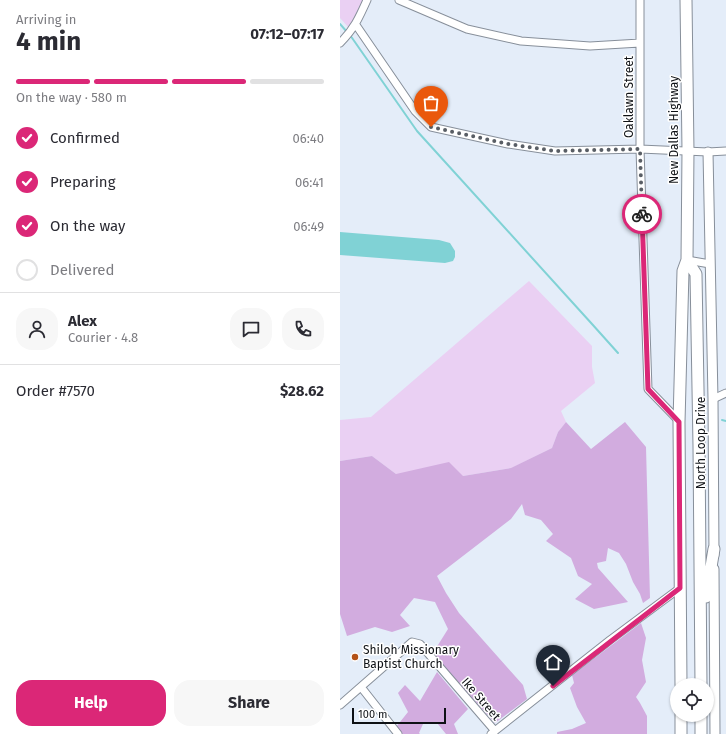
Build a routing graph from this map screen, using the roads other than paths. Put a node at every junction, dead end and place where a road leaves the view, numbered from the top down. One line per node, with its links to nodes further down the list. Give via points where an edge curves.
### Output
1 (367, 0): 5 (street)
2 (399, 0): 7 (street, via 467,29 521,41 590,46)
3 (640, 0): 7 (street, Oaklawn Street)
4 (686, 0): 9 (main road, New Dallas Highway)
5 (354, 27): 6 (street); 8 (street, via 415,111 431,127 508,144 555,151)
6 (340, 43)
7 (640, 43): 8 (street, Oaklawn Street)
8 (640, 149): 9 (street); 17 (street, Oaklawn Street, via 648,389)
9 (688, 151): 11 (street); 12 (main road, New Dallas Highway)
10 (726, 151): 11 (street)
11 (708, 152): 13 (street, North Loop Drive)
12 (687, 260): 13 (street); 14 (main road, New Dallas Highway, via 683,271); 19 (main road, New Dallas Highway, via 696,274)
13 (710, 264): 16 (street, North Loop Drive)
14 (680, 359): 17 (main road, North Loop Drive)
15 (726, 393): 16 (street)
16 (713, 399): 18 (street, North Loop Drive)
17 (679, 422): 21 (main road, North Loop Drive)
18 (714, 444): 19 (street); 20 (street, North Loop Drive)
19 (699, 446): 22 (main road, New Dallas Highway)
20 (714, 549): 22 (main road); 33 (street, North Loop Drive)
21 (680, 588): 23 (main road, North Loop Drive); 29 (street)
22 (701, 623): 24 (main road)
23 (681, 678)
24 (701, 678)
25 (361, 687): 26 (street); 29 (street, Ike Street, via 412,642 420,644); 30 (street)
26 (340, 705)
27 (681, 722): 31 (main road)
28 (701, 722): 32 (main road)
29 (493, 732)
30 (398, 734)
31 (681, 734)
32 (701, 734)
33 (715, 734)

